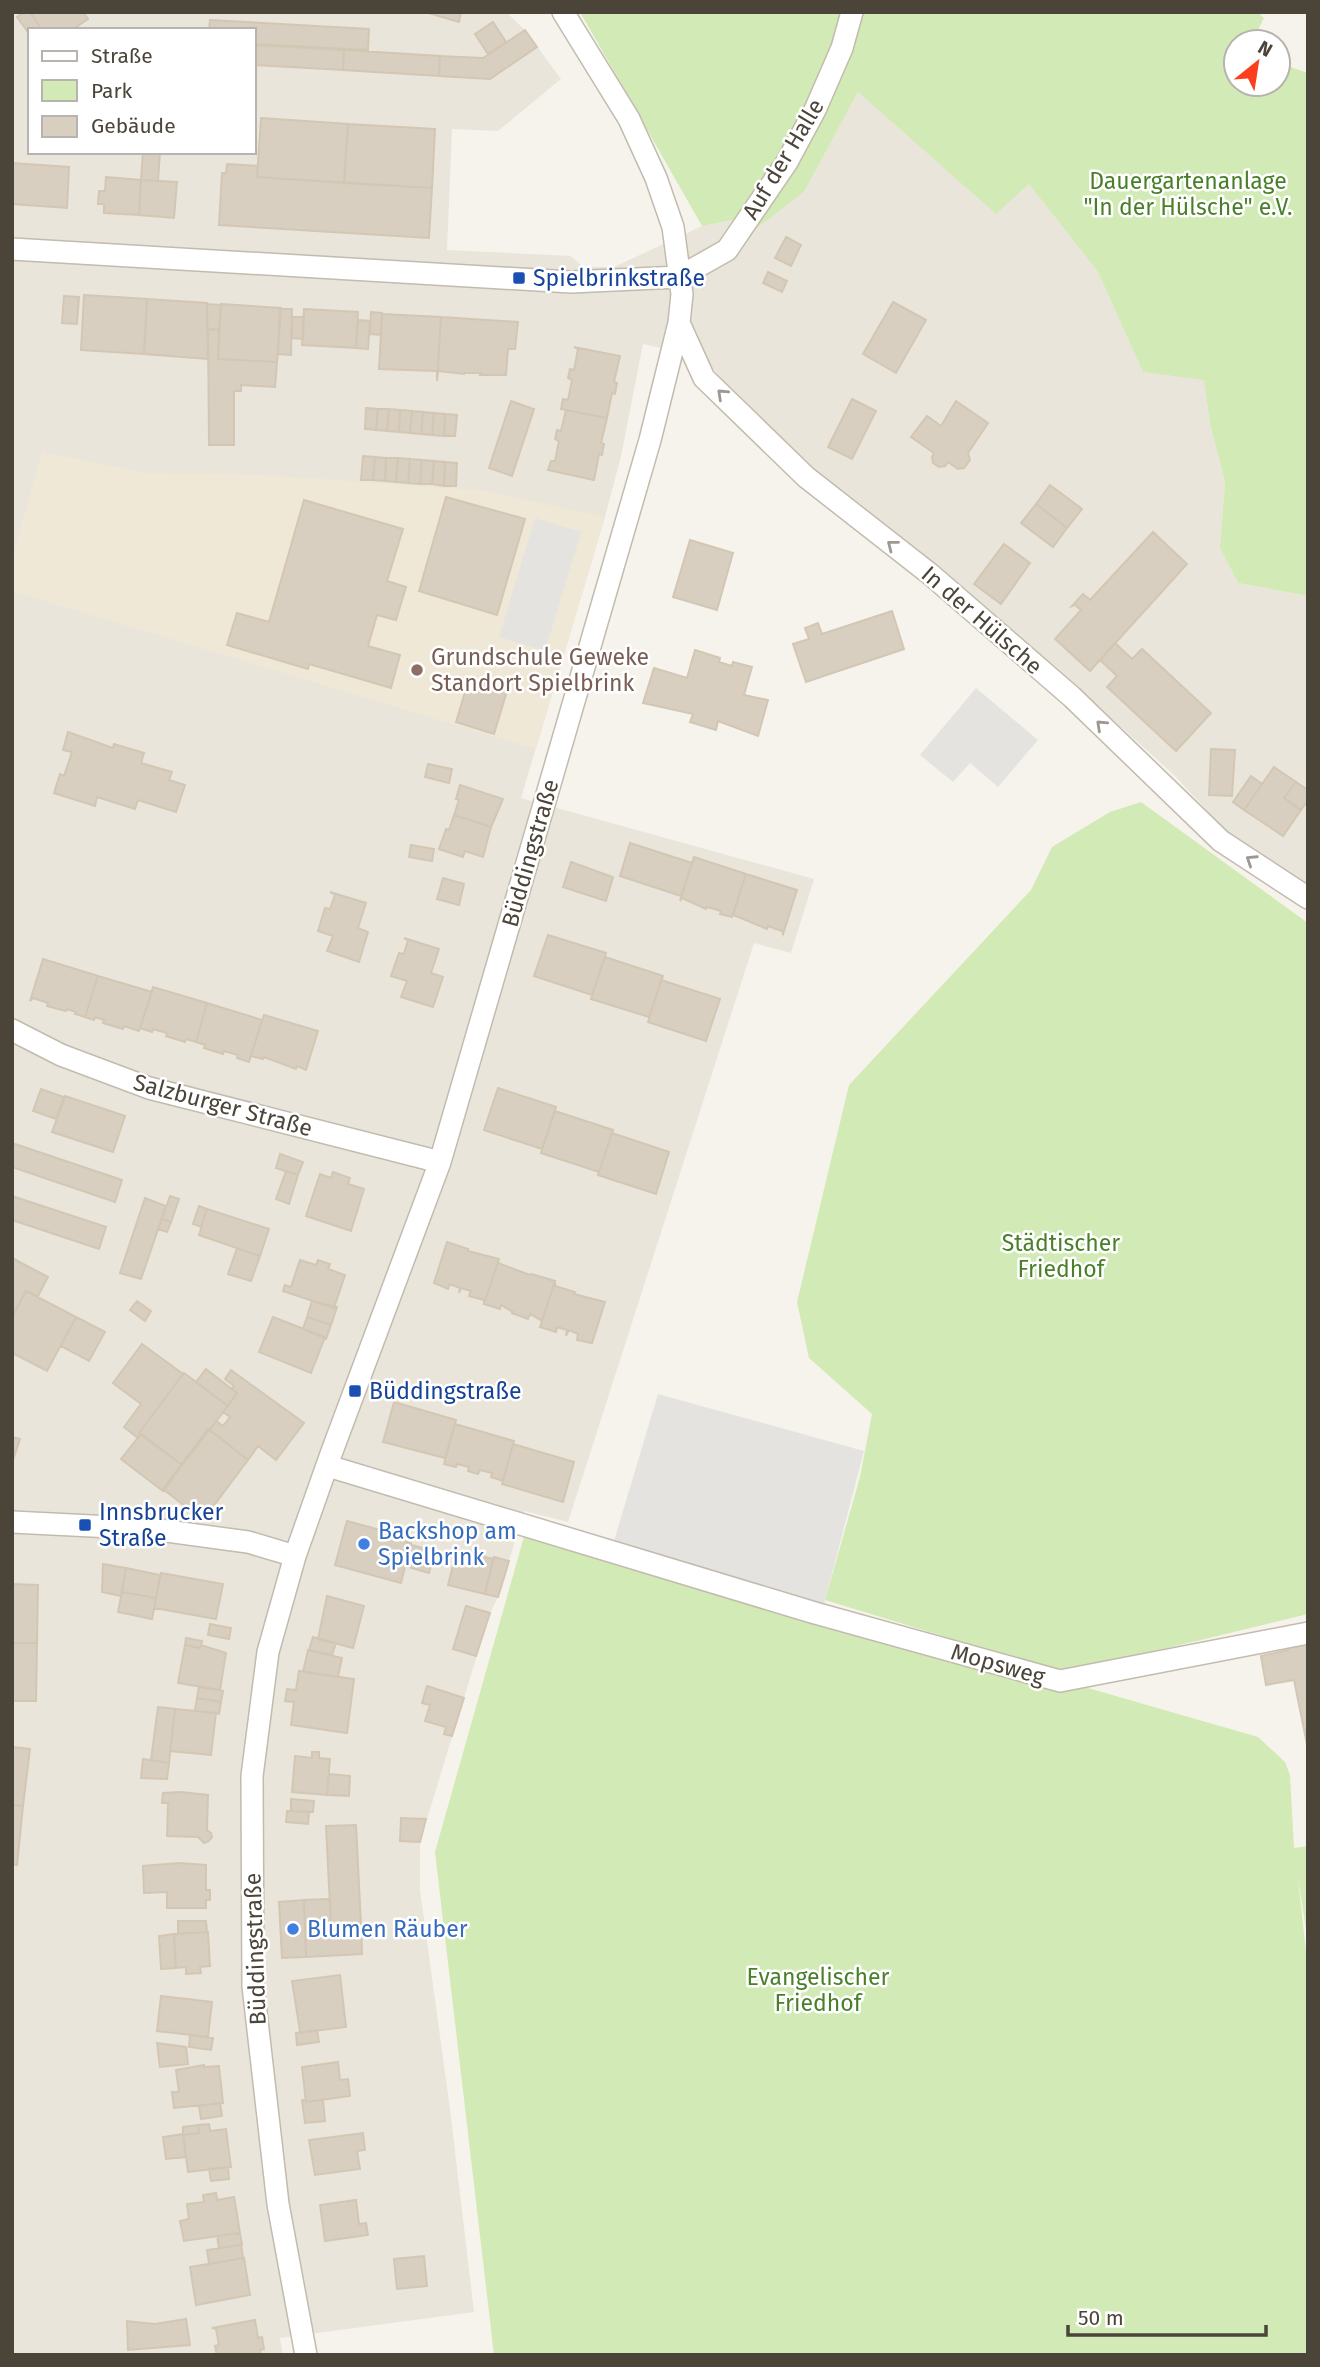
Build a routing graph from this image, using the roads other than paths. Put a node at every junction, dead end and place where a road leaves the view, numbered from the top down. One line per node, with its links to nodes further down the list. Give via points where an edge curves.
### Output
1 (564, 12): 4 (street, Büddingstraße, via 629,119 656,178 673,227)
2 (852, 12): 4 (street, Auf der Halle, via 816,110 787,162 727,250)
3 (12, 249): 4 (street, via 571,282)
4 (679, 277): 5 (street, Büddingstraße)
5 (679, 323): 6 (street, In der Hülsche, one-way to 5, via 1221,841 1063,690 930,575 806,477 704,378); 8 (street, Büddingstraße, via 647,453)
6 (1308, 898)
7 (12, 1030): 8 (street, Salzburger Straße, via 61,1055 149,1088)
8 (440, 1162): 9 (street, Büddingstraße)
9 (328, 1466): 11 (street, Büddingstraße); 12 (street, Mopsweg, via 815,1613 1060,1681)
10 (12, 1522): 11 (street, via 152,1530 248,1542)
11 (295, 1556): 13 (street, Büddingstraße, via 268,1652 252,1776 253,1986 278,2204)
12 (1308, 1633)
13 (306, 2355)

